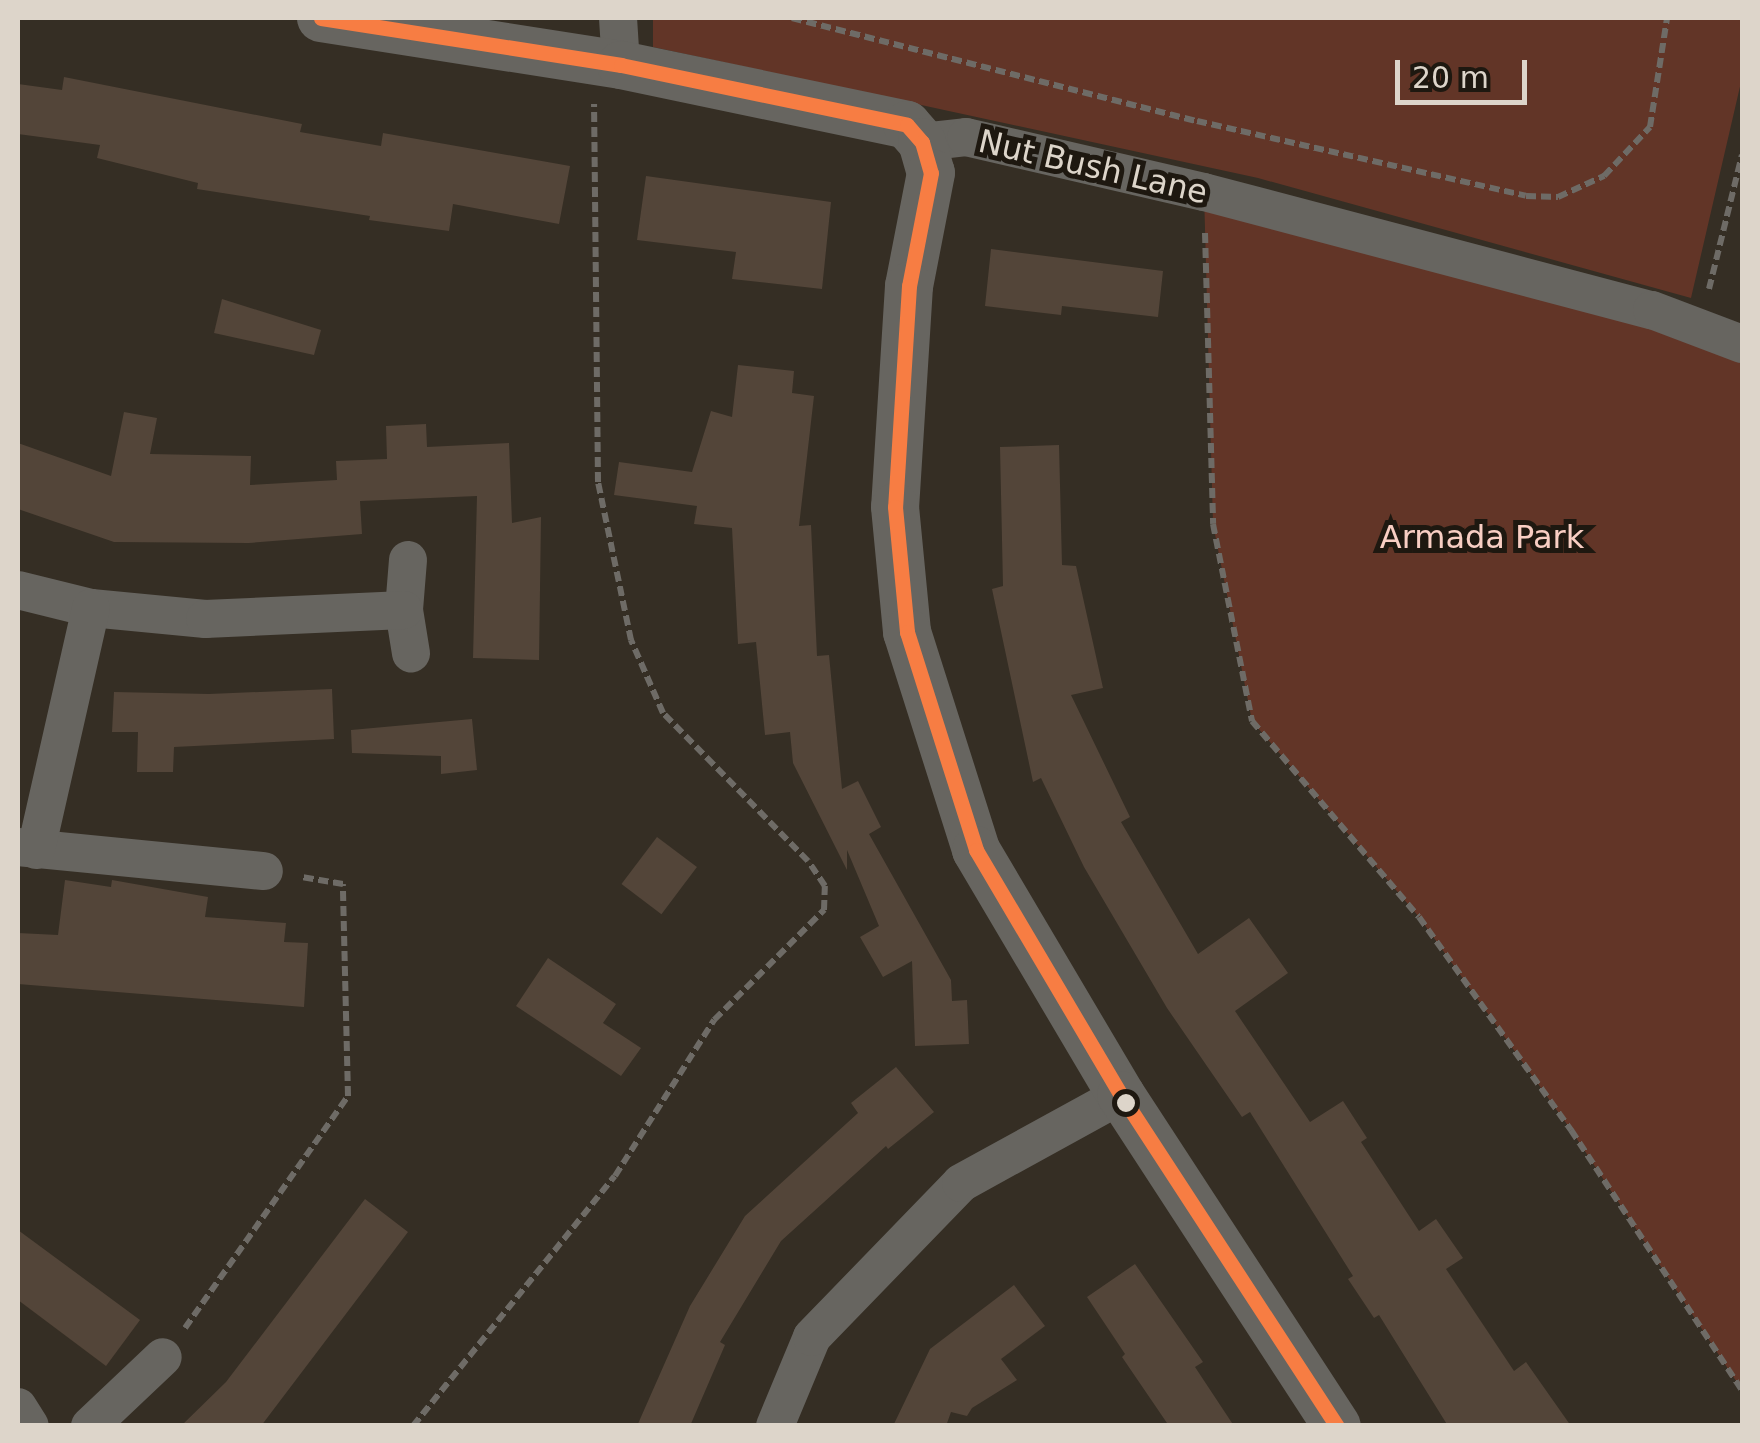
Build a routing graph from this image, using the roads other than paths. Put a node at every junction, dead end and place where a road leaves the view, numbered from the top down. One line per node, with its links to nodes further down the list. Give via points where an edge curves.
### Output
1 (321, 18): 3 (street)
2 (618, 18): 3 (street)
3 (607, 64): 4 (street, via 907,125)
4 (922, 142): 5 (street, Nut Bush Lane, via 966,137 1204,192 1652,310); 13 (street, via 931,173 909,286 895,507 906,632 976,850)
5 (1742, 344)
6 (408, 560): 9 (street)
7 (18, 590): 8 (street)
8 (91, 608): 9 (street, via 206,619); 11 (street)
9 (404, 610): 10 (street)
10 (411, 652)
11 (26, 849): 12 (street)
12 (264, 871)
13 (1121, 1095): 18 (street, via 962,1183 812,1337); 19 (street)
14 (164, 1357): 17 (street)
15 (18, 1407): 16 (street)
16 (30, 1426)
17 (90, 1426)
18 (774, 1426)
19 (1337, 1426)

